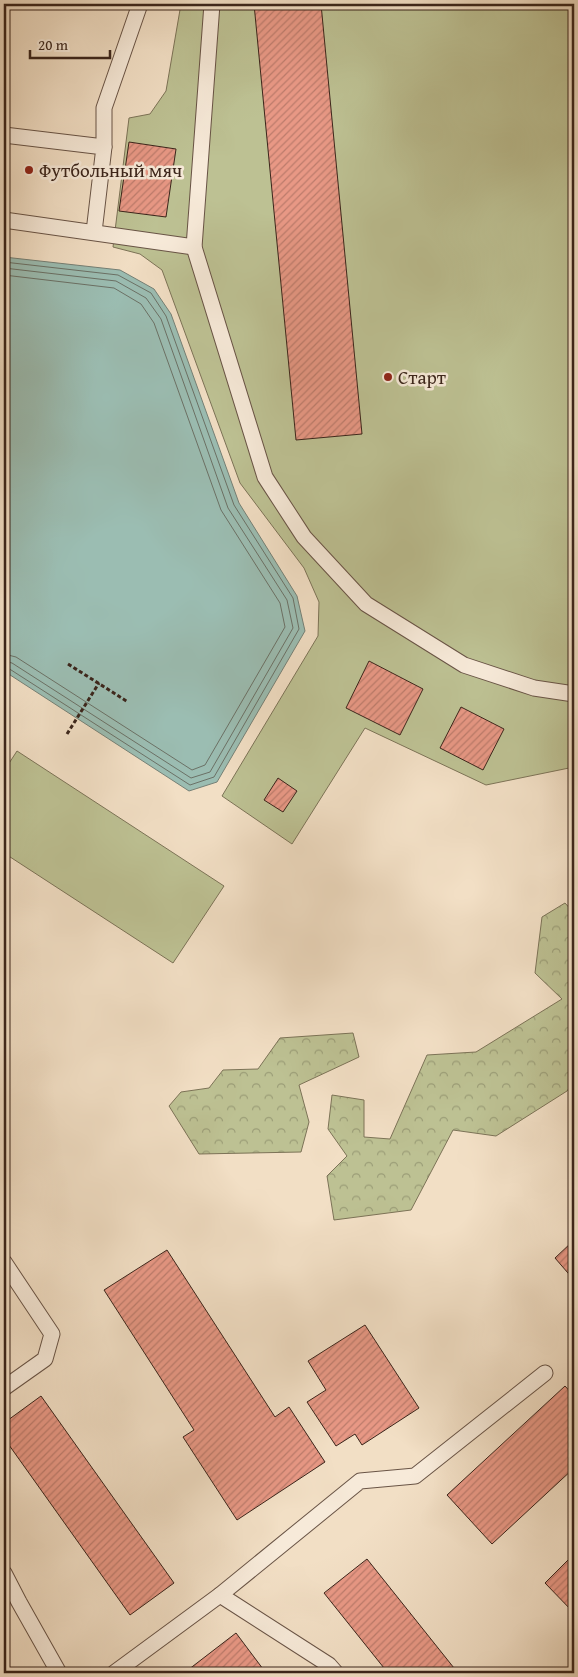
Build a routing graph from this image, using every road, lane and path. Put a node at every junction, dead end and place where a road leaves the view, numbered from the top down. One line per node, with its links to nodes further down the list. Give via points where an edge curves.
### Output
1 (140, 4): 4 (lane, via 104,108)
2 (212, 4): 7 (lane)
3 (4, 135): 4 (lane)
4 (104, 147): 6 (lane)
5 (4, 220): 6 (lane)
6 (94, 232): 7 (lane)
7 (194, 247): 10 (lane, via 265,477 304,537 366,604 464,665 534,688)
8 (68, 664): 9 (path)
9 (99, 683): 11 (path); 12 (path)
10 (574, 694)
11 (128, 702)
12 (67, 734)
13 (4, 1262): 15 (lane, via 52,1334 45,1359)
14 (545, 1373): 17 (lane, via 415,1476 360,1481)
15 (4, 1388)
16 (4, 1573): 19 (lane)
17 (220, 1595): 18 (lane); 20 (lane)
18 (328, 1670)
19 (59, 1673)
20 (114, 1673)

